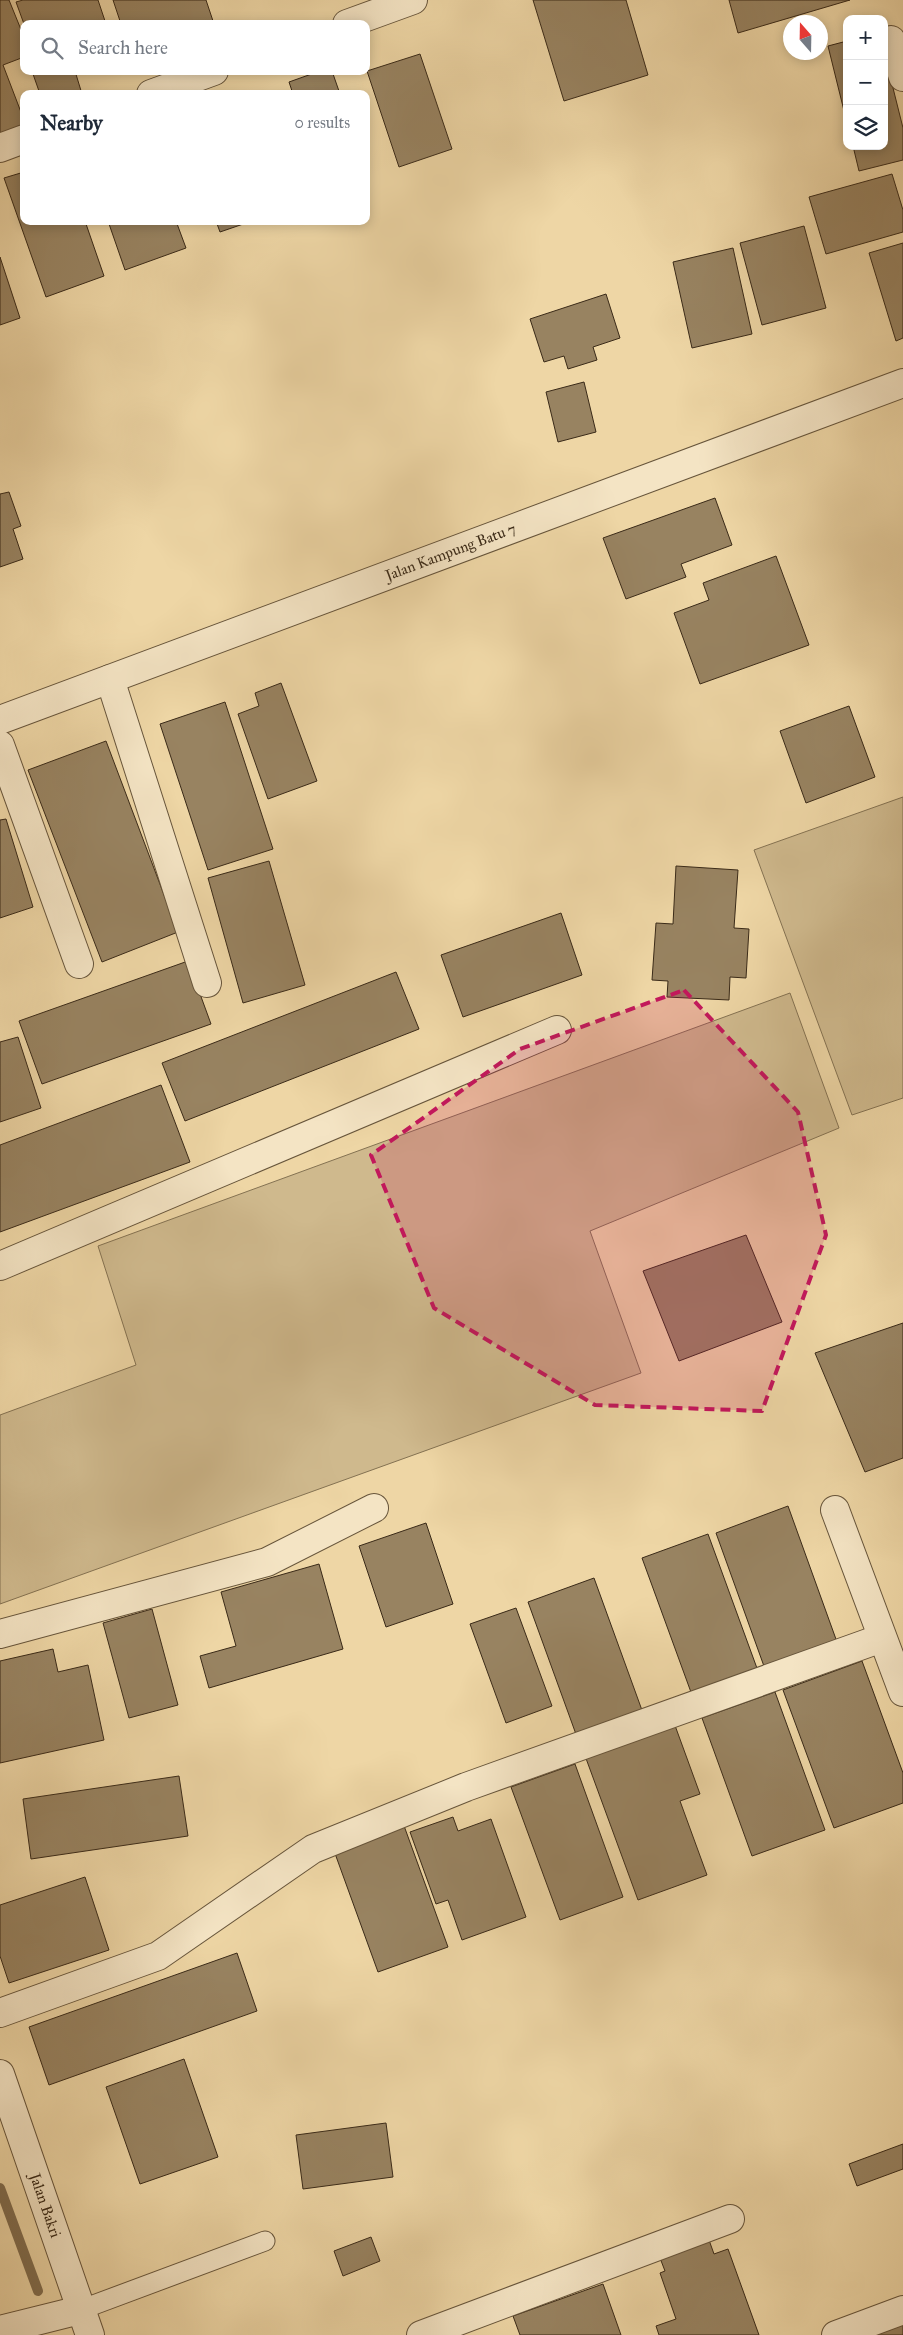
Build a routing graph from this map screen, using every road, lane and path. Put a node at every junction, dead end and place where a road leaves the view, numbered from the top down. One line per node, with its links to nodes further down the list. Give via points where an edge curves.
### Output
1 (413, 0): 2 (street)
2 (358, 20)
3 (891, 40): 5 (street)
4 (203, 75): 6 (street)
5 (903, 77)
6 (162, 90)
7 (20, 141): 8 (street)
8 (0, 148)
9 (903, 384): 10 (street, Jalan Kampung Batu 7)
10 (110, 679): 11 (street, Jalan Kampung Batu 7); 14 (street)
11 (0, 720)
12 (0, 745): 13 (street)
13 (79, 964)
14 (206, 983)
15 (558, 1030): 16 (street)
16 (0, 1266)
17 (374, 1508): 19 (street, via 267,1562)
18 (835, 1510): 20 (street)
19 (0, 1634)
20 (882, 1638): 21 (street); 22 (street, via 466,1788 313,1849 158,1956)
21 (903, 1692)
22 (0, 2013)
23 (0, 2074): 26 (street, Jalan Bakri)
24 (730, 2219): 30 (street)
25 (265, 2241): 26 (lane)
26 (80, 2310): 28 (street); 29 (street, Jalan Bakri)
27 (903, 2310): 31 (street)
28 (0, 2330)
29 (90, 2335)
30 (421, 2335)
31 (836, 2335)

